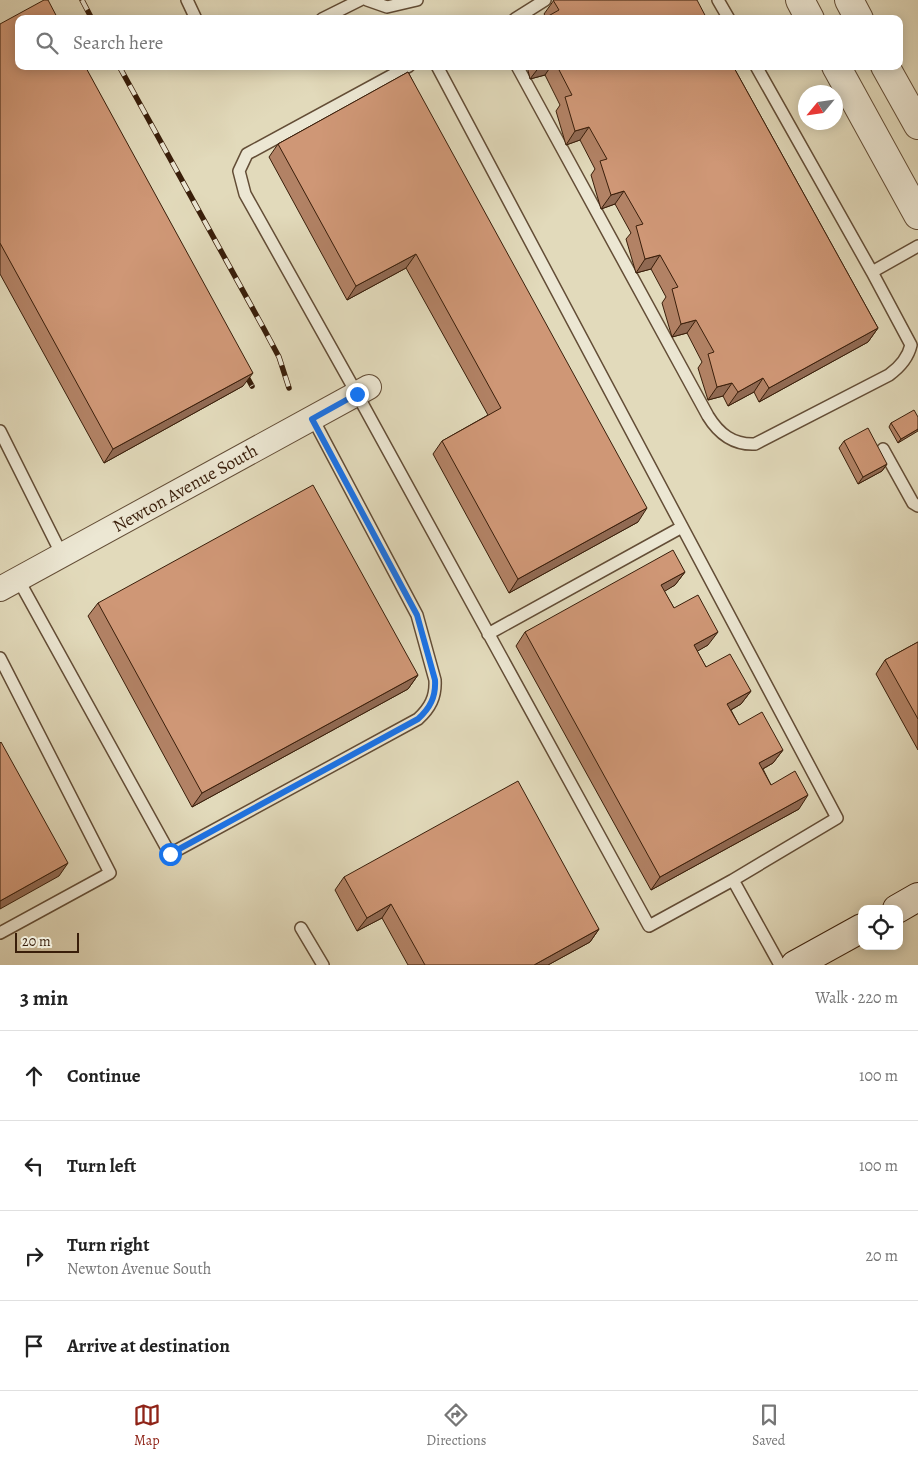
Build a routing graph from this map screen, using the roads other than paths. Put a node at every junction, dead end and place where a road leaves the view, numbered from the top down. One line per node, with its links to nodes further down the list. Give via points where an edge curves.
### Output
1 (187, 0): 9 (lane)
2 (360, 0): 10 (lane)
3 (367, 0): 4 (lane, via 387,7)
4 (417, 0)
5 (545, 0): 11 (lane)
6 (718, 0): 12 (lane)
7 (800, 0): 13 (street)
8 (849, 0): 14 (street)
9 (194, 15)
10 (330, 15)
11 (521, 15)
12 (727, 15)
13 (808, 15)
14 (857, 15)
15 (402, 70): 25 (lane, via 247,154 239,171 245,194)
16 (440, 70): 30 (lane)
17 (518, 70): 24 (lane, via 708,416 725,436 736,442 755,444 896,370 909,354 911,346)
18 (758, 70): 24 (lane)
19 (838, 70): 22 (street)
20 (887, 70): 21 (street)
21 (918, 125)
22 (918, 215)
23 (918, 246): 24 (lane)
24 (872, 272)
25 (363, 390): 26 (street, Newton Avenue South); 33 (lane)
26 (312, 419): 31 (street, Newton Avenue South); 32 (lane, via 417,615 435,680 433,701 418,719 179,850 170,854)
27 (0, 431): 31 (lane)
28 (883, 449): 29 (lane, via 913,503)
29 (918, 506)
30 (682, 527): 33 (lane); 36 (lane, via 837,818)
31 (62, 555): 32 (street, Newton Avenue South)
32 (9, 584)
33 (488, 634): 36 (lane, via 649,926)
34 (0, 658): 35 (lane)
35 (5, 680): 41 (lane, via 110,873)
36 (733, 880): 43 (lane)
37 (918, 897): 38 (street)
38 (903, 906)
39 (301, 928): 42 (lane)
40 (858, 930): 44 (street)
41 (0, 933)
42 (324, 965)
43 (780, 965)
44 (795, 965)

